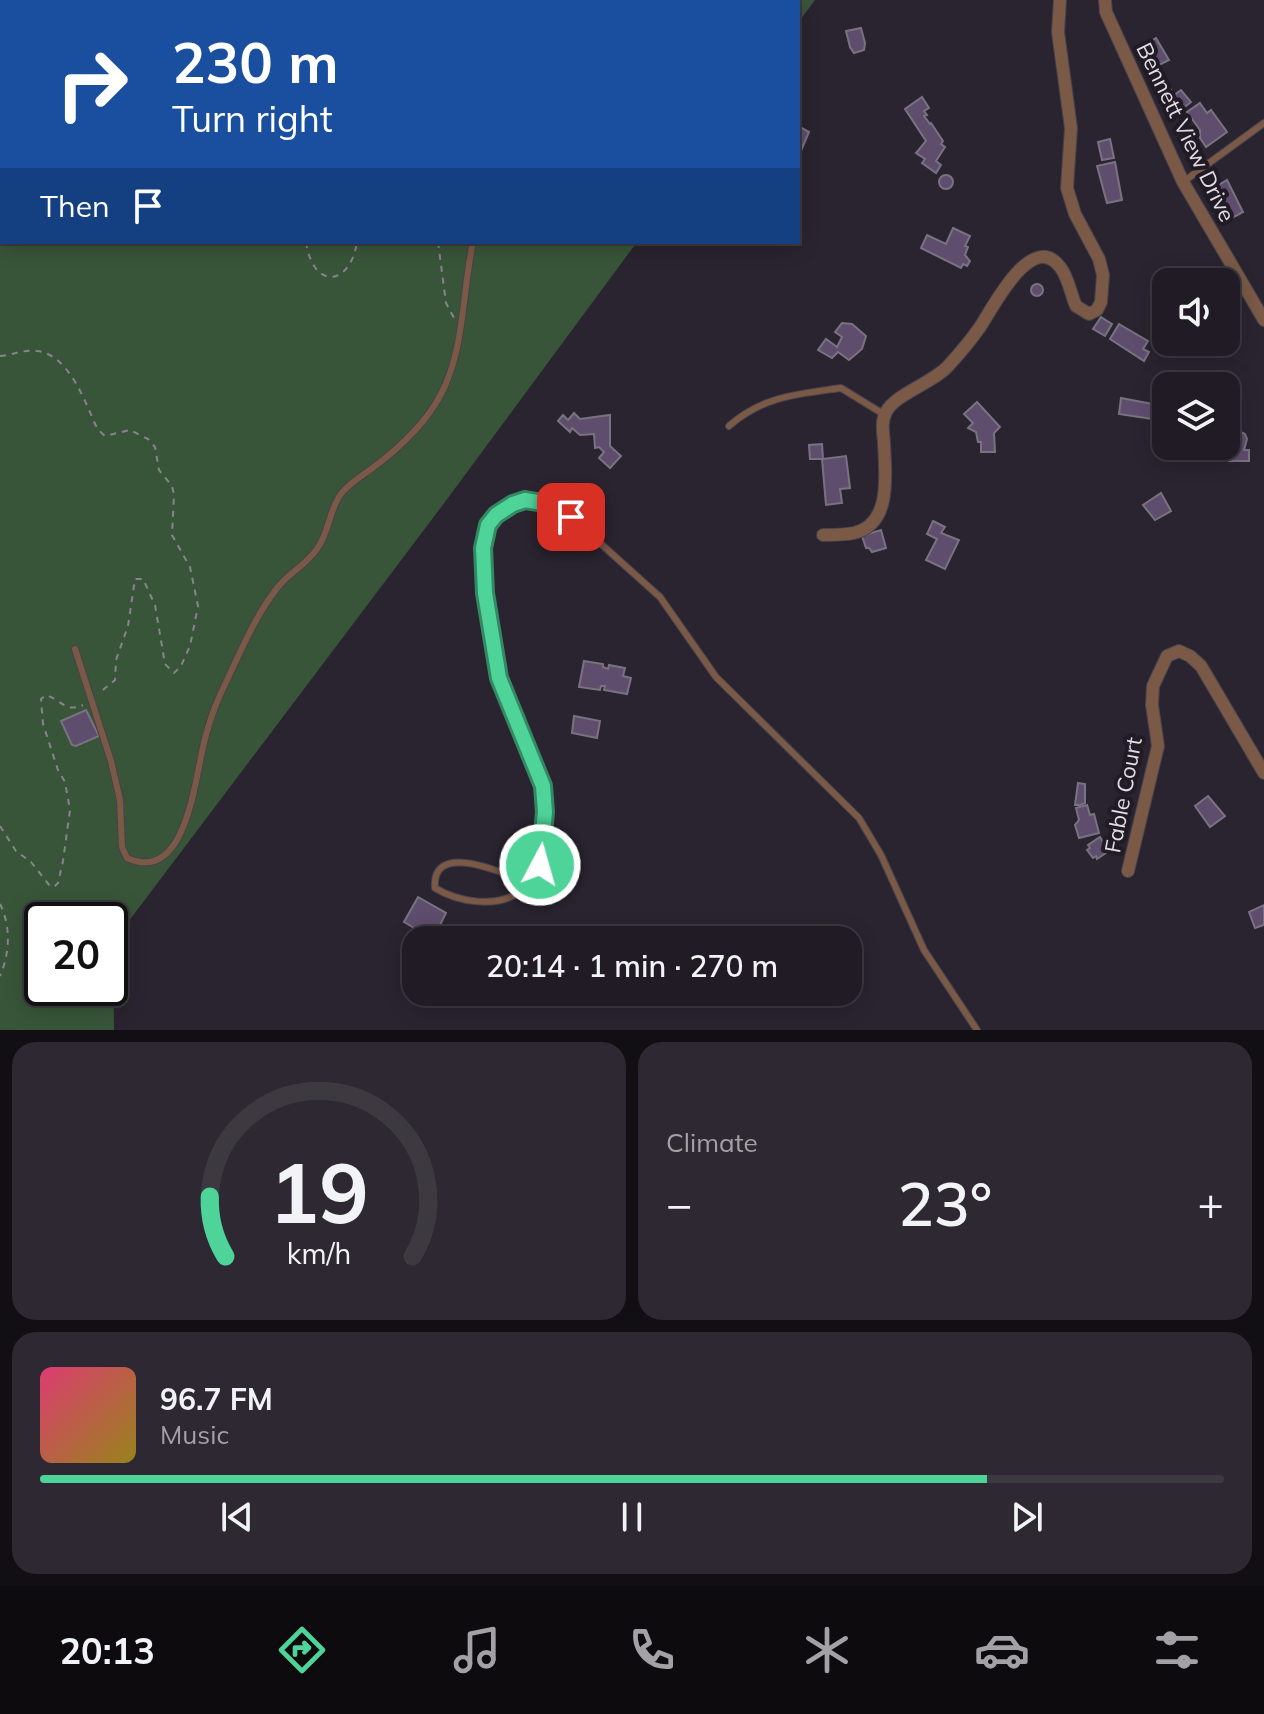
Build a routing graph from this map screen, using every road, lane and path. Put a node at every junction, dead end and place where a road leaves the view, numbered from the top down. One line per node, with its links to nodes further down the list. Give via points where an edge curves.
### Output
1 (1060, 0): 12 (street, via 1058,32 1071,128 1067,188 1099,259 1101,302 1089,314 1081,311 1062,268 1048,258 1033,259 1011,278 978,331 946,368)
2 (1105, 0): 4 (street, Bennett View Drive)
3 (1264, 123): 4 (lane)
4 (1183, 182): 9 (street, Bennett View Drive)
5 (307, 244): 6 (path, via 314,269 328,277 348,268)
6 (356, 244)
7 (438, 244): 10 (path, via 446,303)
8 (473, 244): 10 (lane)
9 (1264, 320)
10 (460, 330): 16 (lane, via 449,378 434,405 399,446 341,494 319,546 277,588 262,613 215,709 190,813 166,853 153,861 141,864 127,858 122,847 120,800)
11 (0, 356): 16 (path, via 48,354 76,382 99,432 105,436 130,430 148,439 159,470 172,486 172,535 190,567 198,606 185,657 174,673 165,664 152,595 143,579 135,579 115,680)
12 (885, 415): 13 (lane, via 841,388 766,401); 14 (street, via 879,513 856,532)
13 (729, 426)
14 (823, 535)
15 (75, 649): 16 (lane)
16 (91, 700): 18 (path, via 73,709 46,695 41,699 43,724 70,810 54,887 16,851)
17 (1264, 773): 19 (street, Fable Court, via 1201,666 1179,651 1167,656 1153,686 1158,746)
18 (0, 826)
19 (1128, 871)
20 (522, 880): 20 (lane, via 465,862 438,870 434,878 435,888 442,892 485,902 518,893); 23 (lane, via 532,877 540,865 543,786 499,678 483,548 496,515 525,500 571,517 660,597 716,677 859,818 924,950)
21 (0, 904): 22 (path, via 8,935)
22 (0, 976)
23 (977, 1030)

